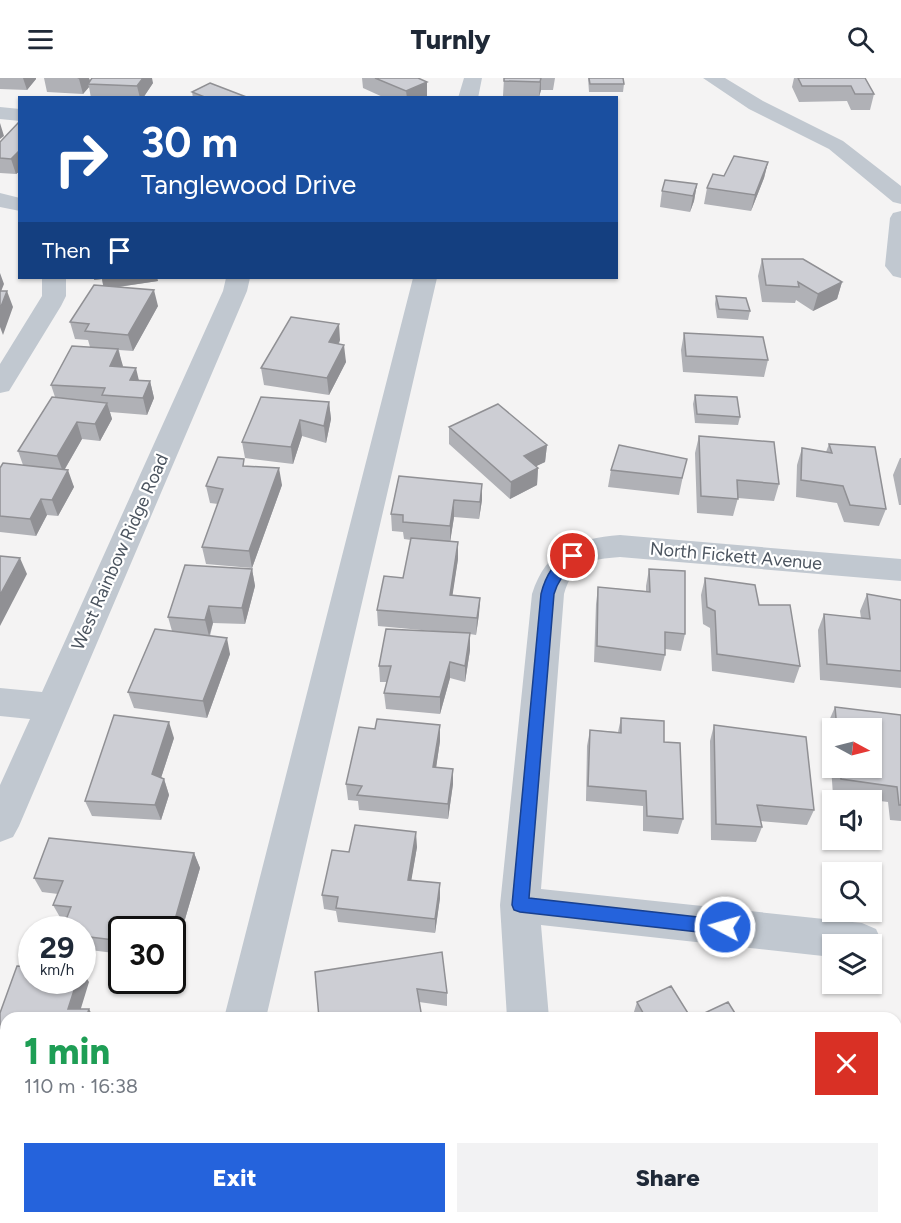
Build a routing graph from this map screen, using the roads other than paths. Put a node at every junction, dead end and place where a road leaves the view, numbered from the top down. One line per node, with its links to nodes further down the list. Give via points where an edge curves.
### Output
1 (473, 78): 3 (street)
2 (712, 78): 6 (street, via 836,145)
3 (468, 96)
4 (0, 112): 5 (street)
5 (18, 115)
6 (901, 197)
7 (0, 200): 8 (street)
8 (18, 204)
9 (901, 218): 10 (street, via 897,266)
10 (901, 271)
11 (54, 279): 14 (street, via 50,306)
12 (238, 279): 17 (street, West Rainbow Ridge Road)
13 (425, 279): 21 (street)
14 (0, 385)
15 (901, 570): 19 (street, North Fickett Avenue, via 620,546 563,548 560,568 548,594)
16 (0, 702): 17 (street)
17 (52, 706): 18 (street, West Rainbow Ridge Road)
18 (0, 826)
19 (520, 905): 20 (street); 22 (street)
20 (822, 938)
21 (246, 1012)
22 (528, 1012)

